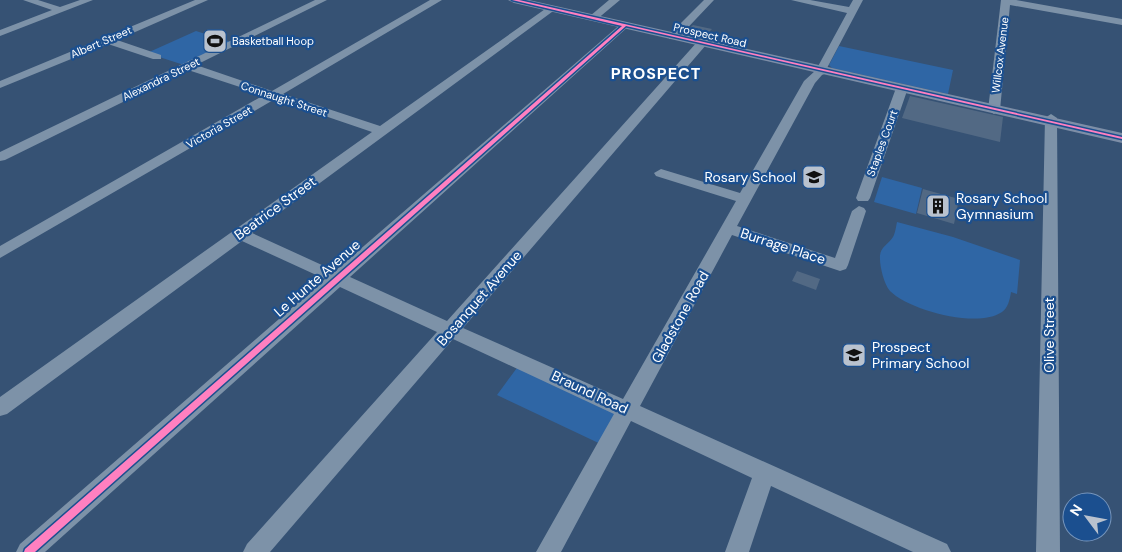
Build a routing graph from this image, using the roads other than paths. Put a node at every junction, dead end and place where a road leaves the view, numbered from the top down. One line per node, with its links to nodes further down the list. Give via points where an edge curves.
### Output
1 (28, 0): 14 (street)
2 (88, 0): 14 (street)
3 (203, 0): 21 (street, Albert Street)
4 (322, 0): 24 (street, Alexandra Street)
5 (437, 0): 28 (street, Victoria Street)
6 (514, 0): 12 (main road, Prospect Road)
7 (615, 0): 16 (street)
8 (709, 0): 20 (street)
9 (796, 0): 15 (street)
10 (858, 0): 15 (street, Gladstone Road)
11 (1006, 1): 17 (street); 29 (street, Willcox Avenue)
12 (528, 2): 13 (main road, Prospect Road)
13 (551, 9): 16 (main road, Prospect Road); 31 (street, Beatrice Street)
14 (60, 10): 19 (street)
15 (852, 11): 25 (street, Gladstone Road)
16 (593, 18): 18 (main road, Prospect Road)
17 (1122, 22)
18 (625, 25): 20 (main road, Prospect Road); 41 (street, Le Hunte Avenue)
19 (0, 33)
20 (673, 36): 22 (main road, Prospect Road)
21 (107, 40): 23 (street); 26 (street, Albert Street)
22 (702, 43): 25 (main road, Prospect Road); 42 (street, Bosanquet Avenue)
23 (157, 57)
24 (187, 66): 28 (street, Connaught Street); 34 (street, Alexandra Street)
25 (816, 72): 27 (main road, Prospect Road); 36 (street, Gladstone Road)
26 (0, 85)
27 (902, 88): 29 (main road, Prospect Road); 37 (street, Staples Court)
28 (274, 95): 31 (street, Connaught Street); 40 (street, Victoria Street)
29 (994, 108): 30 (main road, Prospect Road)
30 (1051, 120): 32 (main road, Prospect Road); 33 (main road, Prospect Road); 51 (street, Olive Street)
31 (382, 131): 39 (street, Beatrice Street)
32 (1122, 134)
33 (1122, 138)
34 (0, 157)
35 (660, 173): 36 (street)
36 (745, 199): 38 (street, Gladstone Road)
37 (861, 205): 38 (street, Burrage Place, via 840,265)
38 (729, 228): 44 (street, Gladstone Road)
39 (240, 234): 41 (street, Braund Road); 43 (street, Beatrice Street)
40 (0, 253)
41 (337, 277): 42 (street, Braund Road); 46 (street, Le Hunte Avenue)
42 (452, 329): 44 (street, Braund Road); 47 (street, Bosanquet Avenue)
43 (1, 406)
44 (628, 410): 45 (street, Braund Road); 48 (street, Gladstone Road)
45 (765, 472): 49 (street); 50 (street, Braund Road)
46 (28, 552)
47 (255, 552)
48 (548, 552)
49 (737, 552)
50 (939, 552)
51 (1048, 552)

